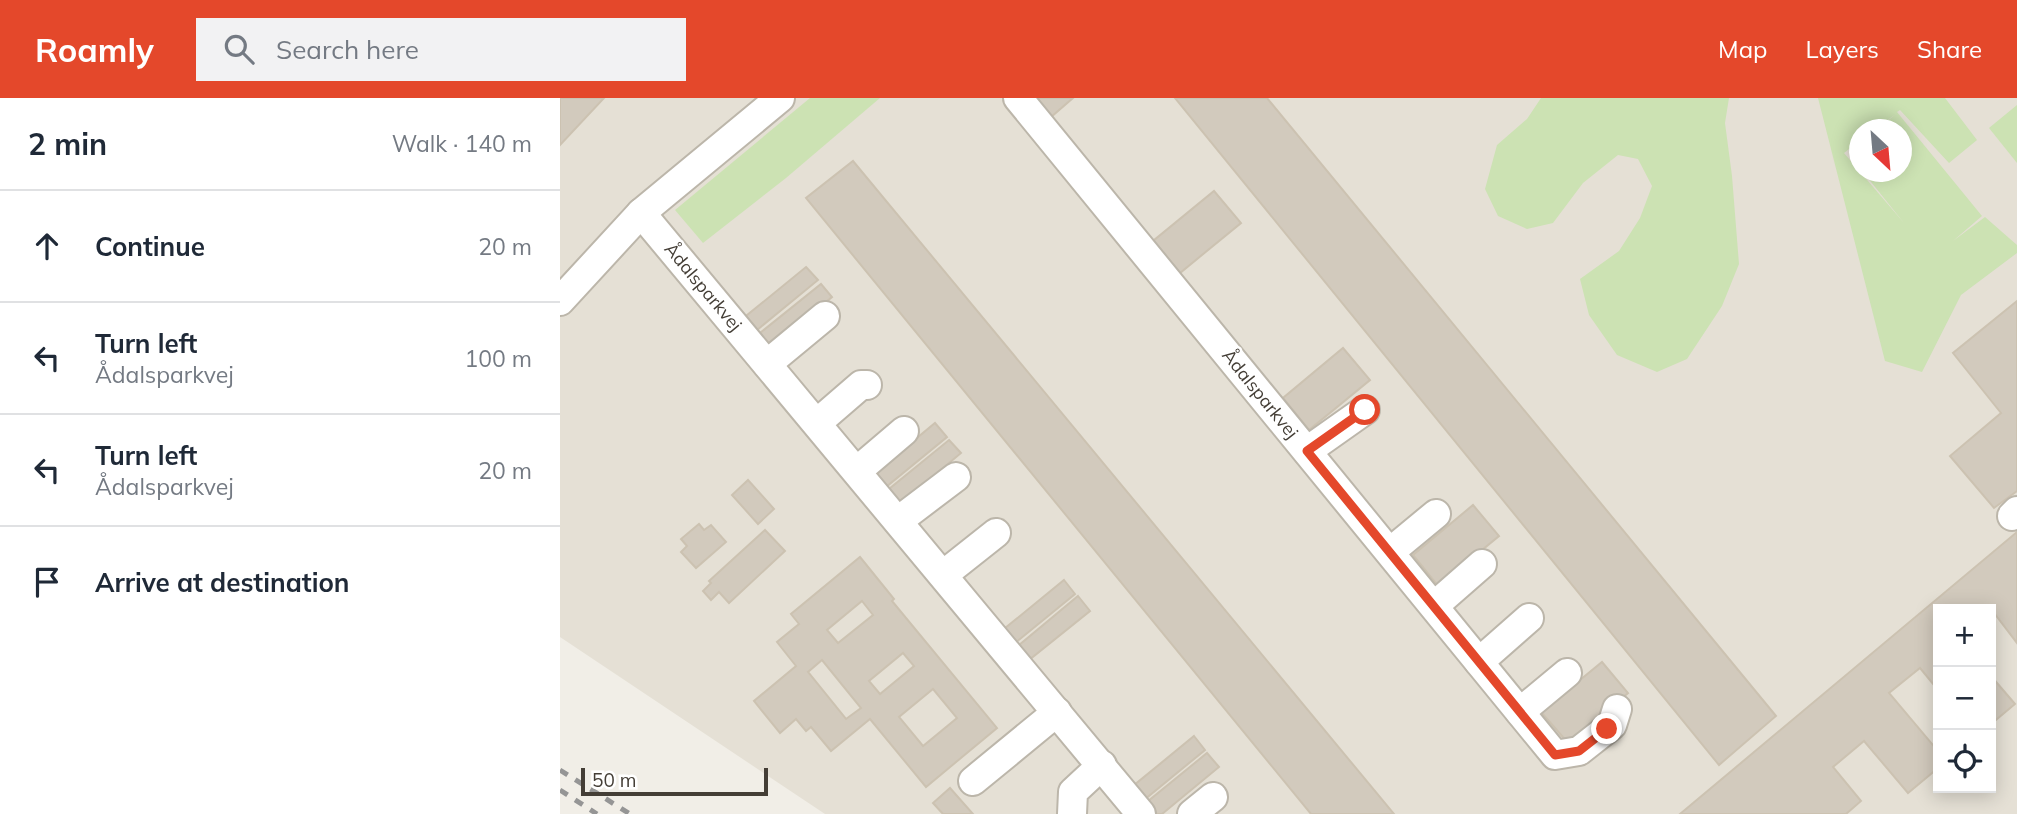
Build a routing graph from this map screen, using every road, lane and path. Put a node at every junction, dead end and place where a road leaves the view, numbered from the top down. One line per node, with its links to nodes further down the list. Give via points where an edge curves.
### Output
1 (1018, 98): 11 (street, Ådalsparkvej)
2 (763, 103): 3 (street)
3 (641, 213): 4 (street); 6 (street, Ådalsparkvej)
4 (560, 301)
5 (825, 316): 6 (street)
6 (767, 364): 9 (street, Ådalsparkvej)
7 (867, 385): 9 (street, via 861,385)
8 (1365, 410): 11 (street)
9 (817, 424): 12 (street, Ådalsparkvej)
10 (904, 431): 12 (street)
11 (1307, 451): 17 (street, Ådalsparkvej)
12 (857, 471): 15 (street, Ådalsparkvej)
13 (956, 477): 15 (street)
14 (1436, 514): 17 (street)
15 (898, 521): 19 (street, Ådalsparkvej)
16 (996, 533): 19 (street)
17 (1390, 552): 20 (street, Ådalsparkvej)
18 (1482, 564): 20 (street)
19 (943, 575): 25 (street, Ådalsparkvej)
20 (1434, 606): 22 (street, Ådalsparkvej)
21 (1529, 618): 22 (street)
22 (1479, 662): 26 (street, Ådalsparkvej)
23 (1567, 673): 26 (street)
24 (1617, 709): 26 (street, Ådalsparkvej, via 1612,725 1579,751 1555,755)
25 (1057, 712): 27 (street, Ådalsparkvej); 28 (street)
26 (1520, 712)
27 (1101, 765): 29 (street, via 1073,792); 30 (street, Ådalsparkvej)
28 (973, 781)
29 (1072, 814)
30 (1142, 814)

